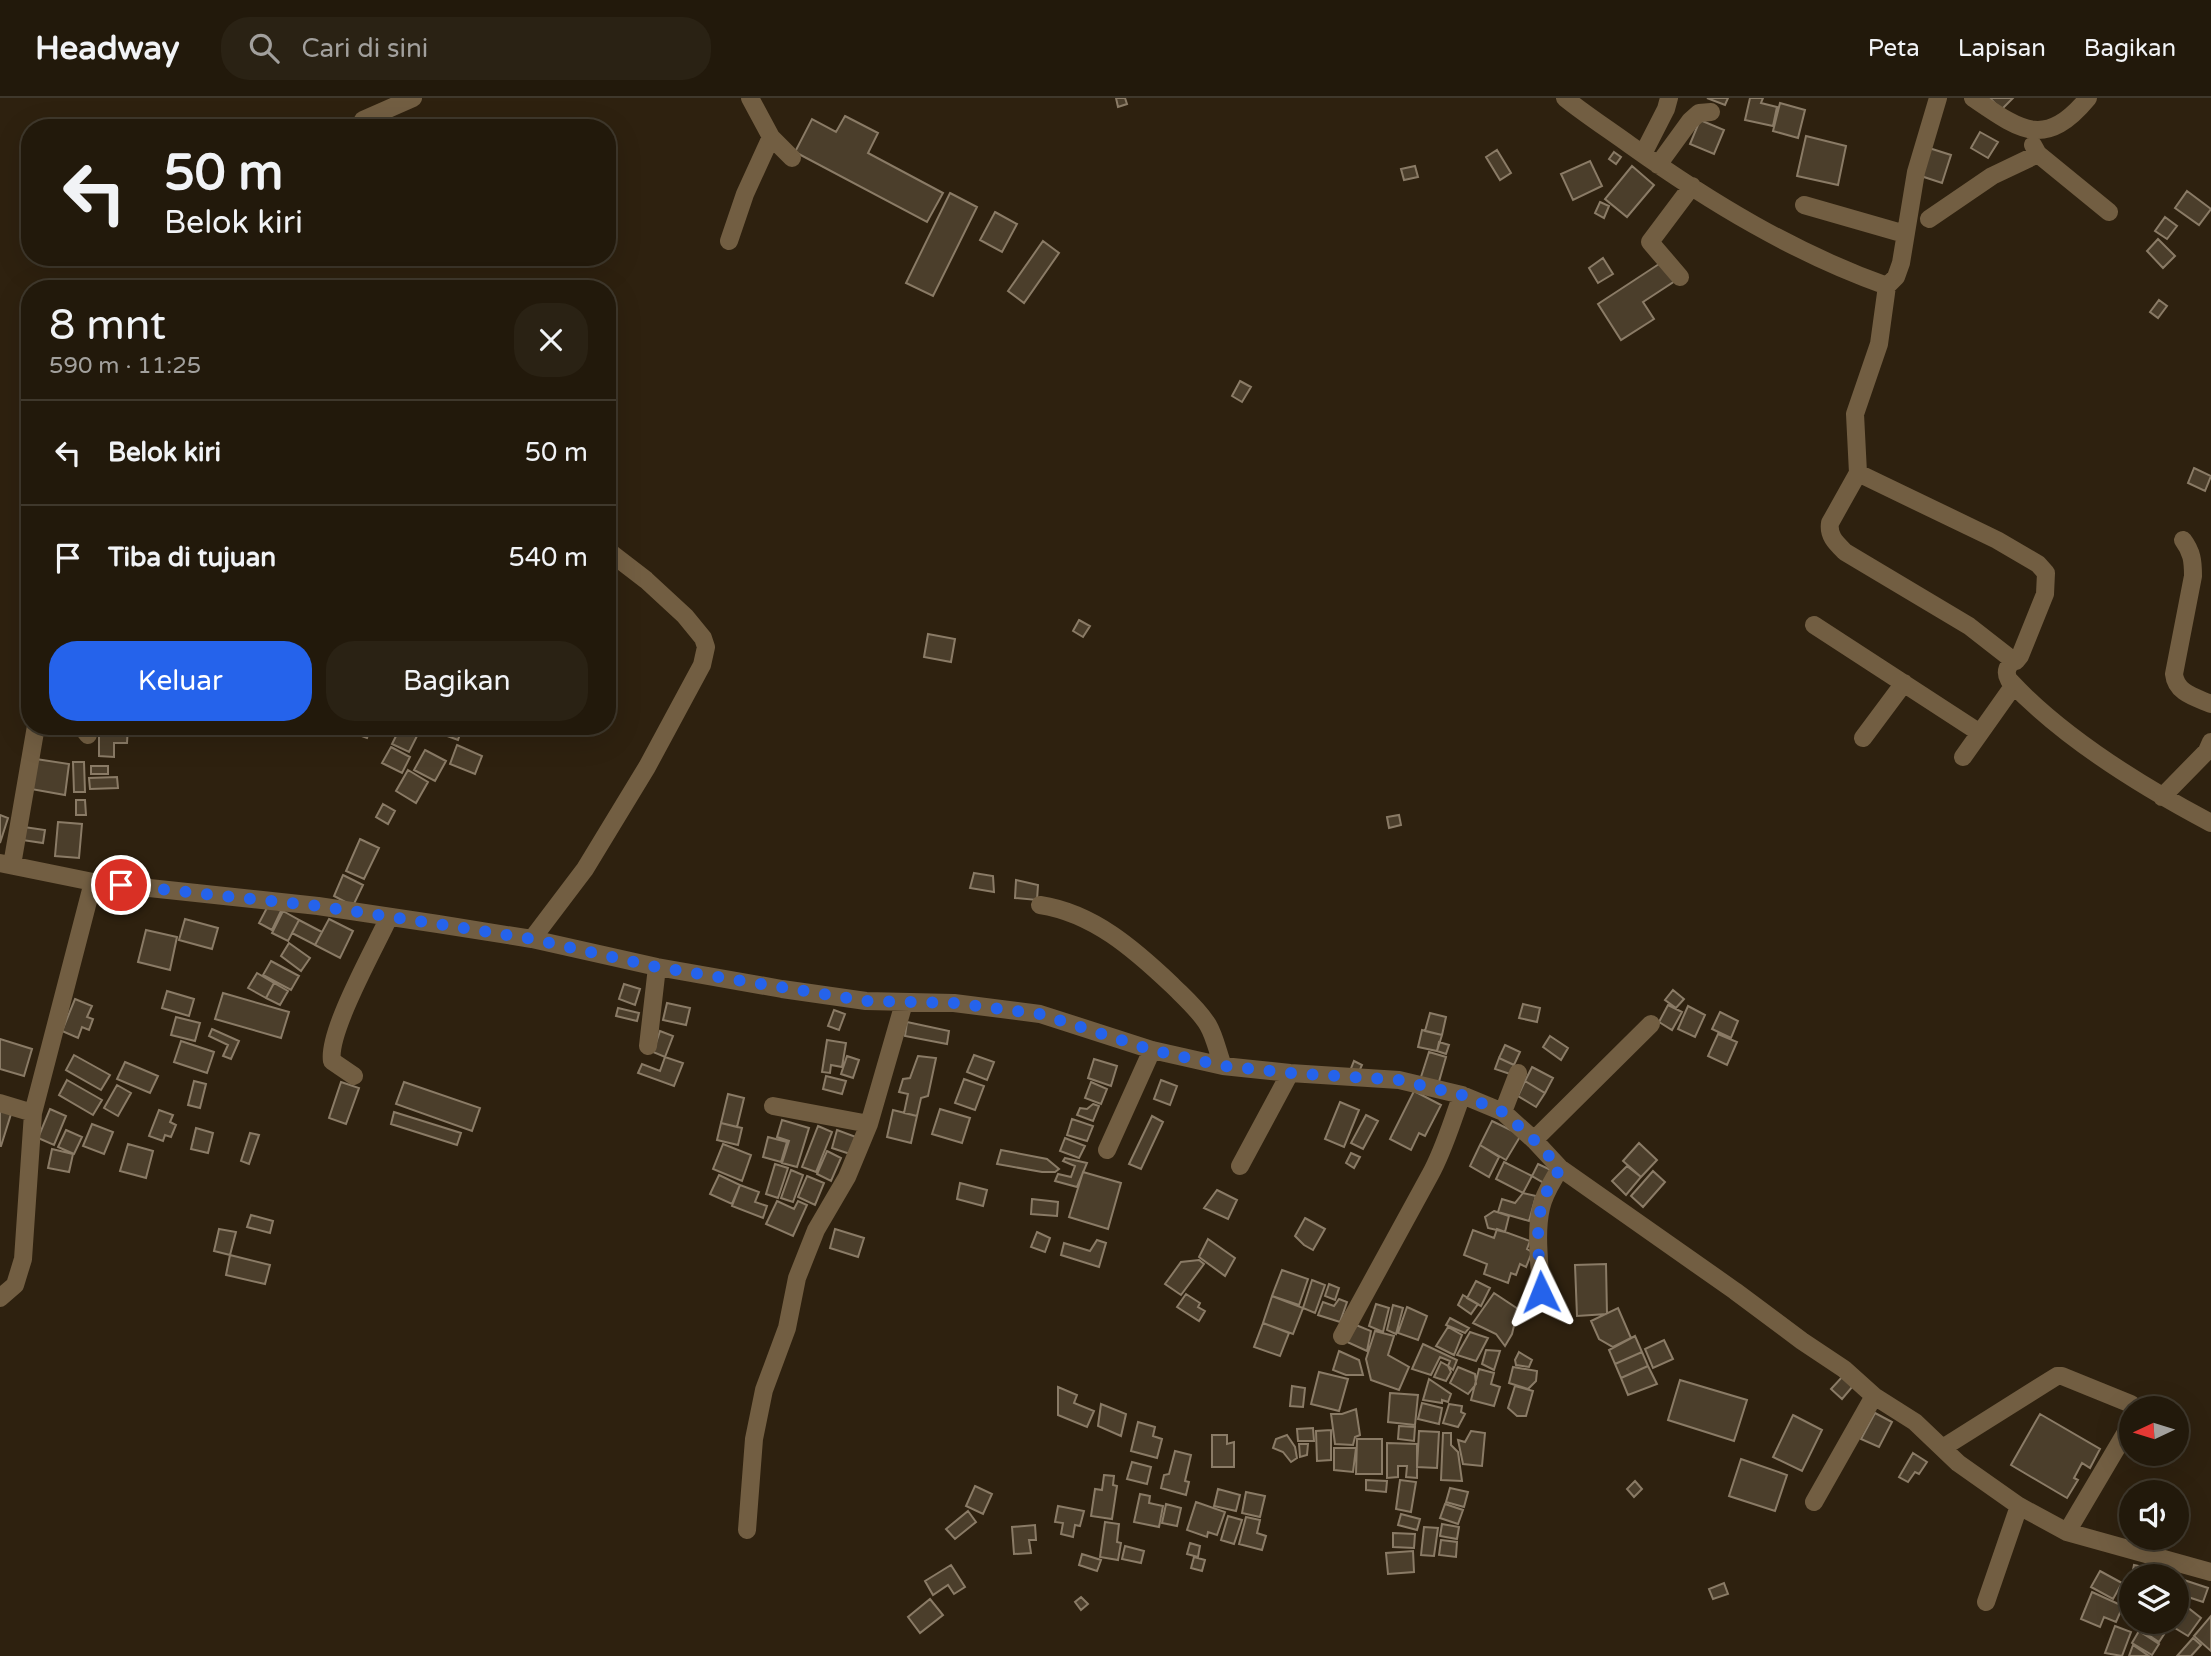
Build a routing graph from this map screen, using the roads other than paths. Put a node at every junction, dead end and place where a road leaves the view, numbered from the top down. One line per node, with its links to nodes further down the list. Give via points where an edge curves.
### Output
1 (413, 98): 9 (street)
2 (750, 98): 11 (street)
3 (1565, 98): 12 (street)
4 (1669, 98): 12 (street)
5 (1938, 98): 20 (street, via 1916,172)
6 (1973, 98): 10 (street)
7 (2088, 98): 10 (street, via 2071,118 2048,129)
8 (1711, 112): 15 (street, via 1699,113 1690,121)
9 (365, 119)
10 (2028, 131): 13 (street)
11 (771, 137): 14 (street); 21 (street)
12 (1643, 154): 15 (street)
13 (2038, 154): 18 (street); 19 (street, via 1992,176)
14 (792, 159)
15 (1658, 165): 16 (street)
16 (1692, 186): 22 (street, via 1650,242); 23 (street, via 1777,238)
17 (1804, 205): 20 (street)
18 (2109, 212)
19 (1929, 219)
20 (1905, 234): 23 (street, via 1896,277)
21 (729, 241)
22 (1680, 277)
23 (1887, 286): 24 (street, via 1879,344 1855,414)
24 (1858, 473): 28 (street, via 1830,523 1834,542); 28 (street, via 1997,540 2046,573 2045,594 2020,656 2017,661)
25 (2183, 540): 31 (street, via 2190,549 2193,576 2175,683)
26 (616, 557): 43 (street, via 685,616 706,647 702,665 647,767 585,869)
27 (1814, 625): 29 (street)
28 (2015, 658): 30 (street, via 2006,674)
29 (1904, 683): 32 (street); 34 (street)
30 (2014, 685): 32 (street); 37 (street, via 2047,718)
31 (2211, 704)
32 (1980, 733): 36 (street)
33 (34, 735): 39 (street)
34 (1863, 738)
35 (2211, 743): 37 (street)
36 (1963, 757)
37 (2162, 797): 38 (street)
38 (2211, 823)
39 (6, 864): 40 (street)
40 (93, 881): 42 (street); 57 (street)
41 (1040, 905): 49 (street, via 1065,908 1140,955 1196,1008 1210,1027)
42 (390, 917): 43 (street); 52 (street, via 339,1026 332,1051 332,1061)
43 (532, 939): 44 (street)
44 (657, 967): 45 (street, via 782,989); 47 (street)
45 (904, 1003): 48 (street, via 954,1003 1040,1014); 58 (street)
46 (1651, 1024): 59 (street)
47 (648, 1045)
48 (1152, 1050): 49 (street); 60 (street)
49 (1223, 1066): 50 (street)
50 (1290, 1073): 53 (street, via 1399,1080); 61 (street)
51 (1518, 1073): 56 (street)
52 (354, 1076)
53 (1462, 1095): 56 (street); 65 (street, via 1431,1173)
54 (0, 1103): 57 (street)
55 (773, 1105): 58 (street)
56 (1503, 1112): 59 (street)
57 (33, 1113): 64 (street, via 23,1259 15,1285)
58 (869, 1124): 72 (street, via 797,1278 754,1439)
59 (1534, 1140): 62 (street)
60 (1107, 1150)
61 (1240, 1166)
62 (1560, 1168): 63 (street, via 1541,1208); 66 (street, via 1844,1368)
63 (1541, 1292)
64 (0, 1298)
65 (1342, 1336)
66 (1874, 1396): 69 (street, via 1916,1422); 70 (street)
67 (2119, 1399): 69 (street, via 2057,1376)
68 (2119, 1444): 73 (street)
69 (1944, 1447): 71 (street, via 1967,1470)
70 (1814, 1502)
71 (2019, 1506): 73 (street); 75 (street)
72 (747, 1530)
73 (2067, 1532): 74 (street)
74 (2211, 1572)
75 (1986, 1602)

